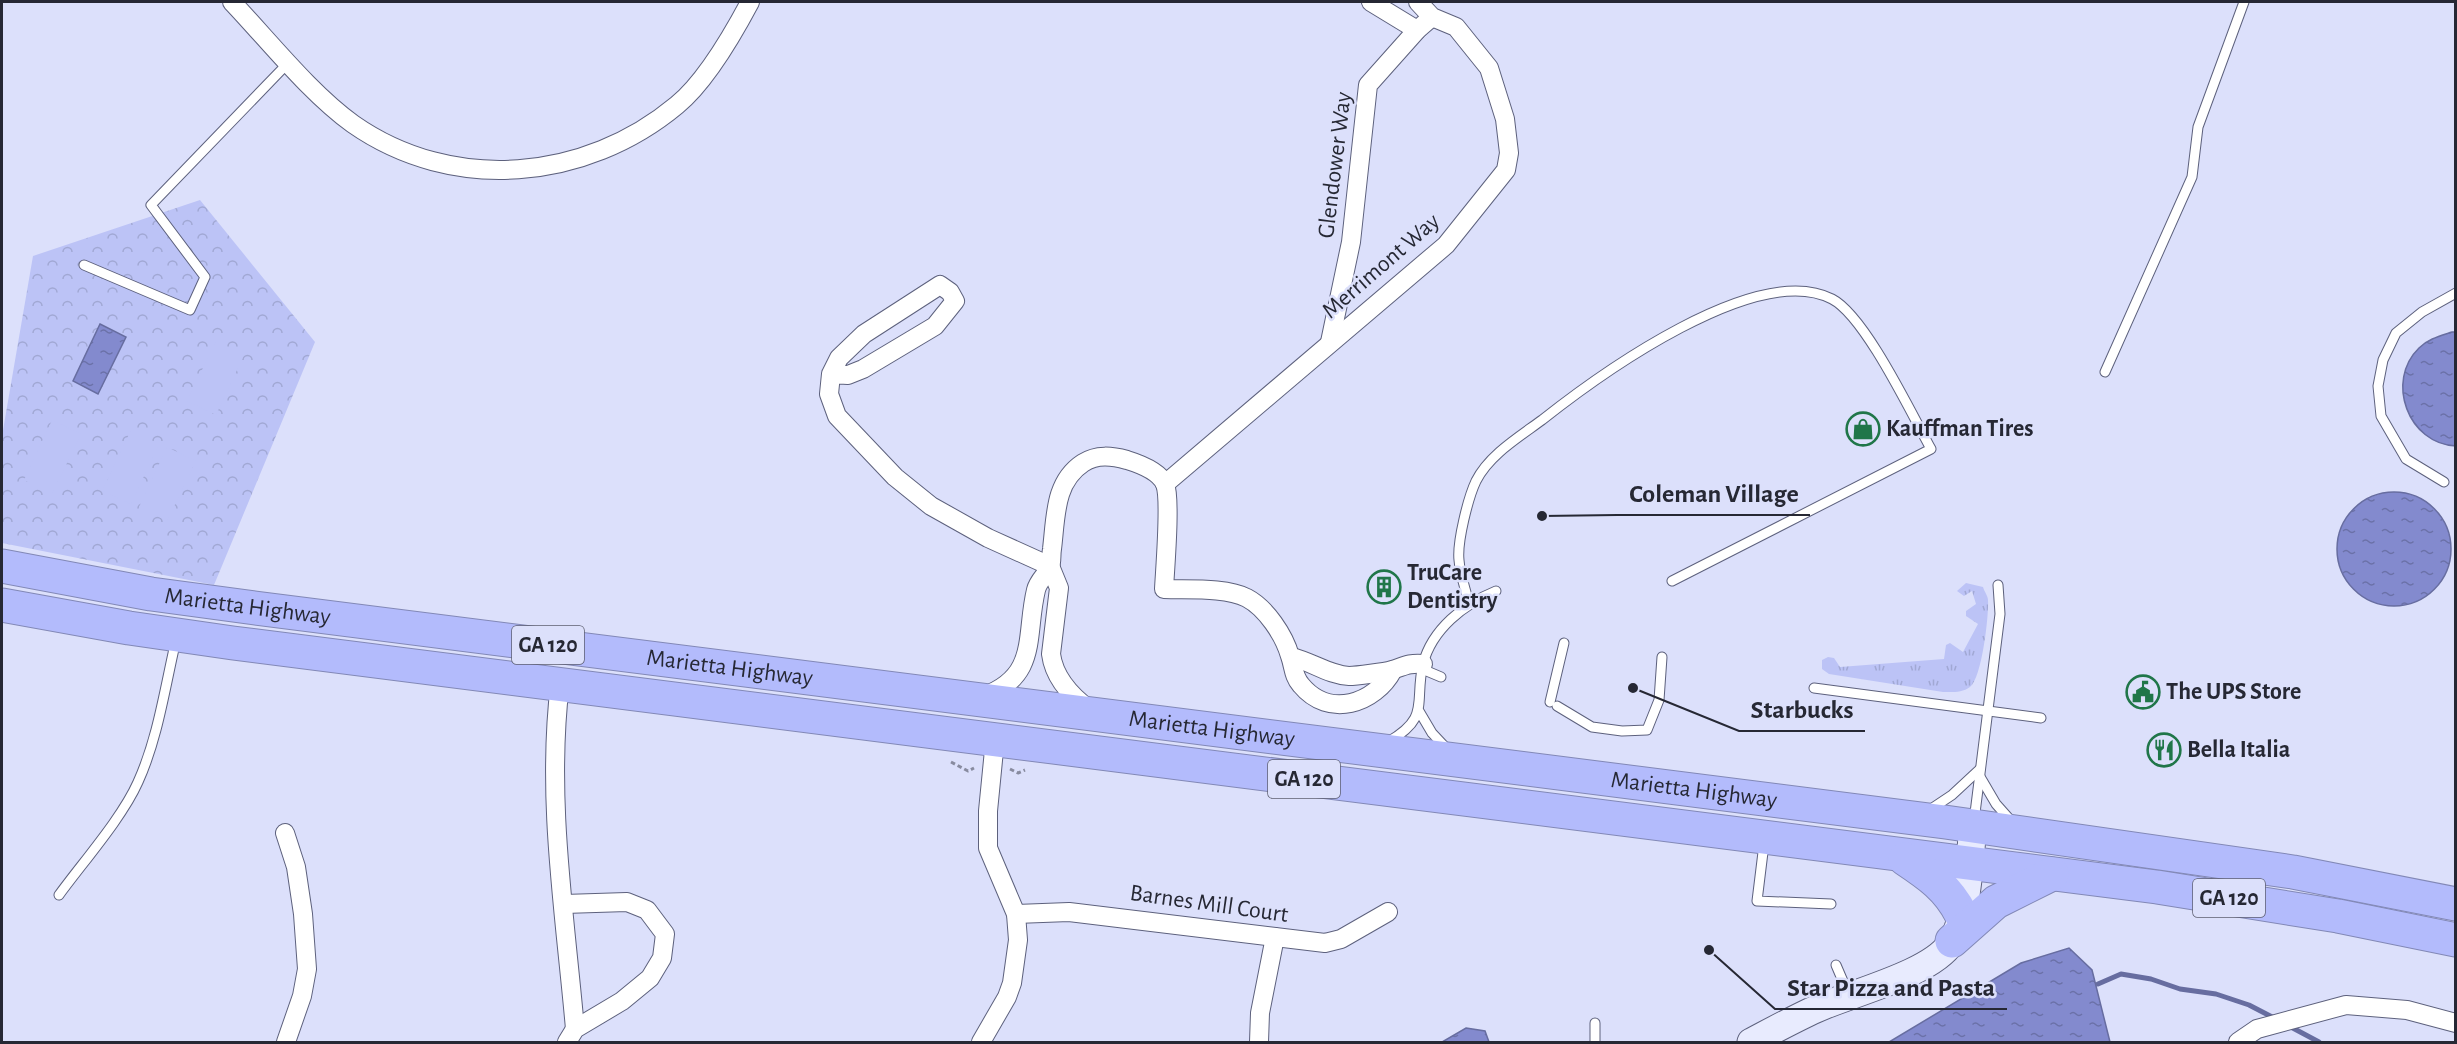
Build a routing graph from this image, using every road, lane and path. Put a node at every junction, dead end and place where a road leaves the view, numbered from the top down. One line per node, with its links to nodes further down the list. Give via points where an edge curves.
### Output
1 (232, 2): 8 (street)
2 (750, 2): 8 (street, via 699,82 678,104 650,125 599,153 547,168 494,171 441,164 386,144 324,100)
3 (1371, 2): 7 (street)
4 (1418, 2): 6 (street)
5 (2244, 2): 12 (lane, via 2198,127 2192,177)
6 (1432, 17): 7 (street, Glendower Way); 11 (street, Merrimont Way, via 1456,27 1490,68 1505,119 1509,153 1506,170 1446,245)
7 (1417, 30): 11 (street, Glendower Way, via 1368,85 1351,242)
8 (289, 62): 9 (lane, via 151,205 206,277 190,310)
9 (84, 265)
10 (2456, 293): 14 (lane, via 2422,312 2397,333 2383,360 2378,386 2381,416 2406,459)
11 (1330, 342): 15 (street, Merrimont Way)
12 (2105, 372)
13 (831, 374): 13 (street, via 839,358 864,334 940,285 950,292 955,302 935,326 863,369 848,375); 17 (street, via 829,394 837,416 896,477 931,506)
14 (2444, 482)
15 (1165, 484): 17 (street, via 1144,466 1121,459 1101,457 1083,463 1068,477 1058,498); 25 (street, via 1164,589 1226,592 1247,598 1268,616)
16 (2, 566): 32 (highway, Marietta Highway / GA 120, via 209,602)
17 (1050, 566): 32 (street, via 1036,587 1028,649 1021,669 1004,687); 35 (street, via 1059,588 1052,662 1068,690)
18 (1672, 581): 21 (lane, via 1931,449 1867,335 1852,314 1832,298 1807,292 1780,292 1751,297 1718,310 1653,342 1588,383 1500,452 1477,479 1467,503 1458,559)
19 (1998, 585): 34 (lane, via 2000,614)
20 (1496, 591): 21 (lane)
21 (1469, 604): 27 (lane, via 1440,631)
22 (2, 605): 23 (highway, Marietta Highway / GA 120)
23 (178, 635): 30 (highway, Marietta Highway / GA 120); 49 (lane, via 158,721 138,783)
24 (1564, 643): 26 (lane, via 1554,704 1592,727 1647,730 1659,700)
25 (1291, 657): 28 (street, via 1340,675); 28 (street, via 1293,672 1302,686 1316,698 1340,704 1364,700 1384,684)
26 (1662, 657)
27 (1423, 667): 28 (street, via 1406,663); 29 (lane); 33 (lane)
28 (1393, 670)
29 (1441, 677)
30 (561, 684): 37 (highway, Marietta Highway / GA 120); 50 (street, via 555,722 554,782)
31 (1814, 688): 34 (lane)
32 (974, 698): 35 (highway, Marietta Highway / GA 120)
33 (1419, 711): 38 (lane, via 1400,734); 39 (lane, via 1439,741)
34 (1988, 711): 36 (lane); 40 (lane)
35 (1096, 714): 38 (highway, Marietta Highway / GA 120)
36 (2041, 718)
37 (994, 740): 45 (highway, Marietta Highway / GA 120); 54 (street, via 988,848)
38 (1372, 749): 39 (highway, Marietta Highway / GA 120)
39 (1464, 761): 41 (highway, Marietta Highway / GA 120)
40 (1980, 772): 41 (lane, via 1941,803); 42 (lane); 44 (lane, via 1996,804)
41 (1913, 818): 42 (highway, Marietta Highway / GA 120)
42 (1973, 825): 44 (highway, Marietta Highway / GA 120); 47 (street)
43 (285, 833): 63 (street, via 296,867 307,969)
44 (2026, 833): 52 (highway, Marietta Highway / GA 120, via 2293,872)
45 (1765, 838): 46 (highway, Marietta Highway / GA 120); 51 (lane, via 1757,901)
46 (1898, 855): 47 (highway, Marietta Highway / GA 120); 55 (highway, via 1939,883 1954,900)
47 (1970, 864): 48 (highway, Marietta Highway / GA 120); 55 (street)
48 (2052, 874): 55 (highway); 57 (highway, Marietta Highway / GA 120, via 2273,904)
49 (59, 895)
50 (564, 904): 62 (street); 62 (street, via 627,902 647,910 665,934 662,958 650,978)
51 (1831, 904)
52 (2456, 904)
53 (1388, 912): 56 (street, Barnes Mill Court, via 1341,939 1325,943)
54 (1016, 914): 56 (street, Barnes Mill Court, via 1069,912); 64 (street, via 1018,940 1012,982)
55 (1957, 927): 59 (street, via 1933,961)
56 (1275, 937): 65 (street, via 1260,1013)
57 (2456, 940)
58 (1836, 965): 59 (lane)
59 (1849, 996): 67 (street)
60 (1595, 1023): 66 (lane)
61 (2456, 1023): 68 (street, via 2407,1010 2346,1005 2257,1029)
62 (571, 1036)
63 (286, 1042)
64 (981, 1042)
65 (1259, 1042)
66 (1595, 1042)
67 (1750, 1042)
68 (2238, 1042)

